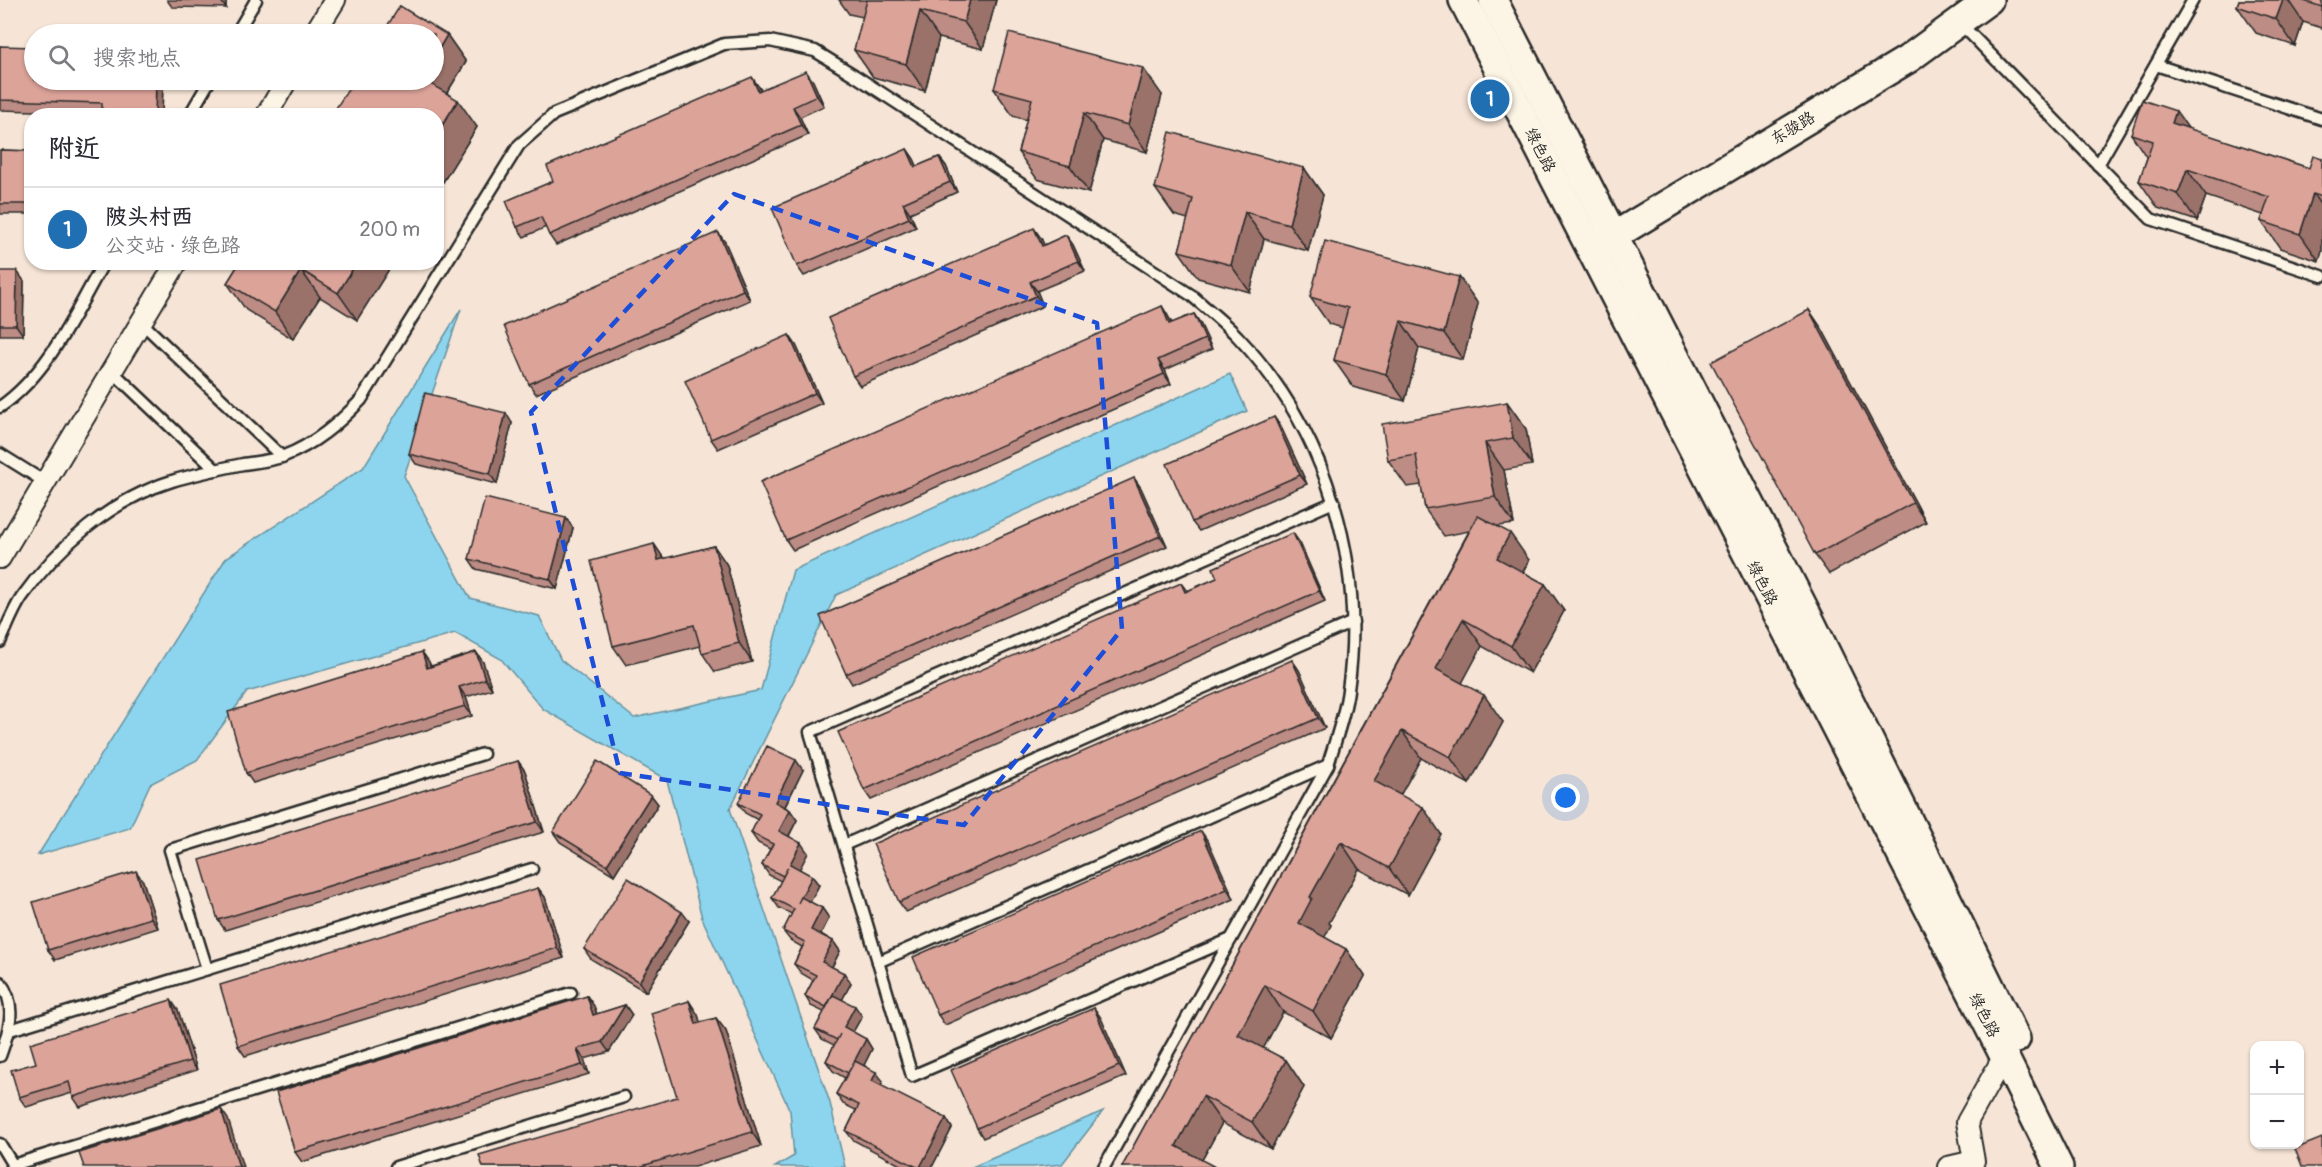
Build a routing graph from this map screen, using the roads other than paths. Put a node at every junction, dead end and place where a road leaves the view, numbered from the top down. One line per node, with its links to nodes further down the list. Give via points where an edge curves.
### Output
1 (256, 0): 8 (lane)
2 (335, 0): 9 (street)
3 (1463, 0): 18 (main road, 绿色路)
4 (1493, 0): 17 (main road, 绿色路)
5 (1989, 0): 7 (main road, 东骏路)
6 (2193, 0): 10 (lane)
7 (1960, 23): 16 (lane); 17 (main road, 东骏路, via 1908,59)
8 (242, 24)
9 (320, 24)
10 (2156, 64): 15 (lane); 16 (lane)
11 (204, 90): 13 (lane)
12 (281, 90): 14 (street)
13 (194, 108)
14 (271, 108)
15 (2322, 120)
16 (2098, 165): 23 (lane, via 2151,219)
17 (1614, 236): 18 (main road, 东骏路); 54 (main road, 绿色路, via 1809,618)
18 (1592, 250): 46 (main road, 绿色路)
19 (444, 266): 31 (lane, via 519,145 554,114 724,44 770,41 815,51 1191,294 1239,338 1279,388 1311,443)
20 (99, 270): 26 (lane, via 49,359)
21 (172, 270): 24 (street)
22 (442, 270): 28 (lane, via 361,400 338,424)
23 (2322, 276)
24 (141, 322): 25 (street); 28 (lane)
25 (112, 371): 29 (lane); 30 (street)
26 (0, 407)
27 (0, 454): 30 (lane)
28 (282, 457): 29 (lane)
29 (216, 470): 34 (lane, via 143,494 86,528 50,561 21,599)
30 (45, 482): 32 (street)
31 (1334, 502): 33 (lane, via 1349,564); 37 (lane, via 810,732)
32 (0, 558)
33 (1353, 622): 36 (lane, via 1348,692); 37 (lane)
34 (0, 642)
35 (483, 754): 41 (lane, via 171,850)
36 (1328, 765): 39 (lane); 40 (lane)
37 (844, 845): 40 (lane)
38 (532, 869): 41 (lane)
39 (1231, 939): 40 (lane, via 912,1076); 51 (lane)
40 (878, 962)
41 (207, 969): 44 (lane)
42 (0, 981): 44 (lane, via 11,1010)
43 (571, 993): 49 (lane)
44 (10, 1030): 45 (lane)
45 (0, 1056)
46 (2004, 1056): 52 (street, via 1967,1122 1974,1161); 53 (main road, 绿色路)
47 (624, 1097): 50 (lane)
48 (0, 1144): 49 (lane)
49 (14, 1166)
50 (396, 1167)
51 (1104, 1167)
52 (1948, 1167)
53 (2059, 1167)
54 (2078, 1167)

